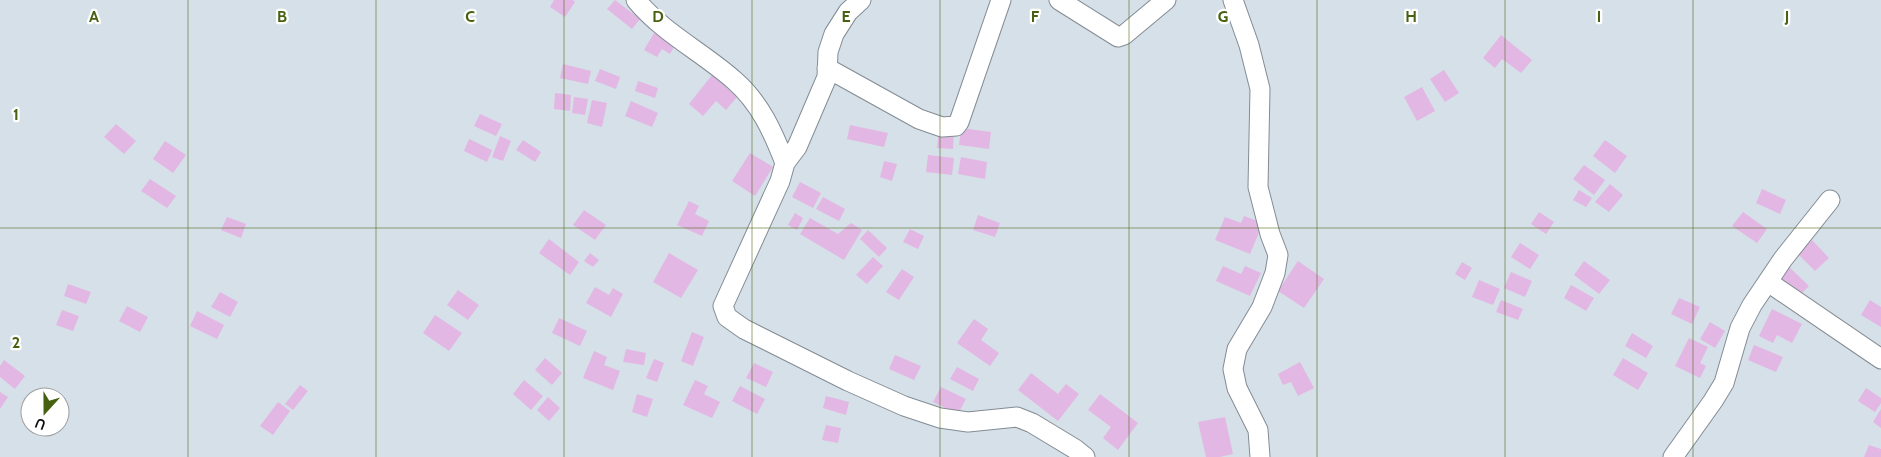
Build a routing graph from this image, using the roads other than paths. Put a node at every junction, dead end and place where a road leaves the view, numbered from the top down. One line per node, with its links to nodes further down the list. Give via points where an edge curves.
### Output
1 (636, 0): 8 (street, via 736,81 756,103 772,131)
2 (861, 0): 7 (street, via 848,12 834,34)
3 (1001, 0): 7 (street, via 956,126 942,127 919,119)
4 (1059, 0): 5 (street, via 1118,37)
5 (1166, 0)
6 (1233, 0): 13 (street, via 1260,88 1258,187 1278,255 1262,307 1237,349 1233,369 1237,388 1258,430)
7 (827, 68): 8 (street, via 827,77 806,128)
8 (784, 163): 12 (street, via 780,181 723,306 727,317 774,346 904,406 940,418 968,422 1016,418 1032,423)
9 (1830, 200): 10 (street)
10 (1768, 282): 11 (street); 14 (street, via 1740,328 1724,383)
11 (1881, 358)
12 (1085, 457)
13 (1260, 457)
14 (1673, 457)

